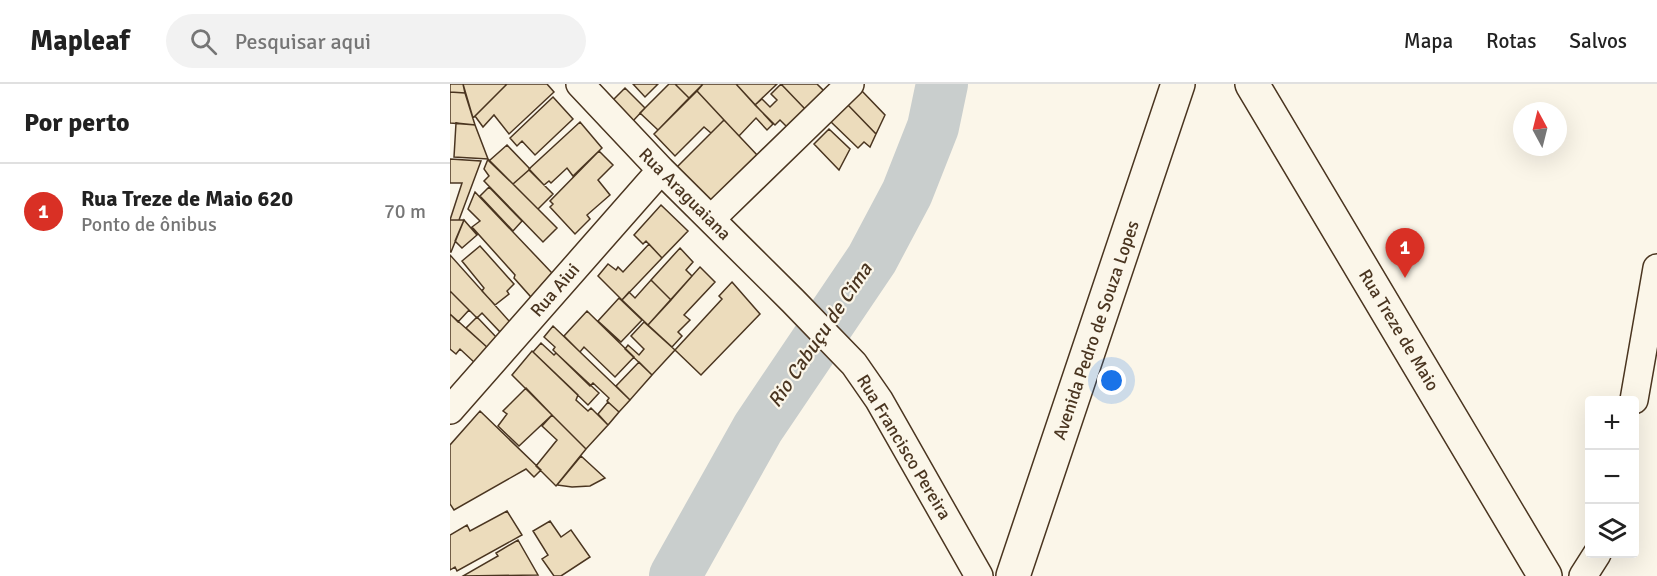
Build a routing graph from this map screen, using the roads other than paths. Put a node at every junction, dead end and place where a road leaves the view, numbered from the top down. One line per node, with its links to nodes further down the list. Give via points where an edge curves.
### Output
1 (580, 84): 5 (street, Rua Araguaiana)
2 (849, 84): 6 (street)
3 (1178, 84): 13 (street, Avenida Pedro de Souza Lopes)
4 (1252, 84): 14 (street, Rua Treze de Maio)
5 (661, 170): 6 (street, Rua Araguaiana); 10 (street, Rua Aiui)
6 (711, 219): 8 (street, Rua Araguaiana)
7 (1657, 268): 9 (street)
8 (793, 301): 12 (street, Rua Francisco Pereira, via 854,364 879,400)
9 (1635, 396)
10 (450, 410)
11 (1594, 558): 15 (street)
12 (979, 576)
13 (1013, 576)
14 (1545, 576)
15 (1583, 576)

